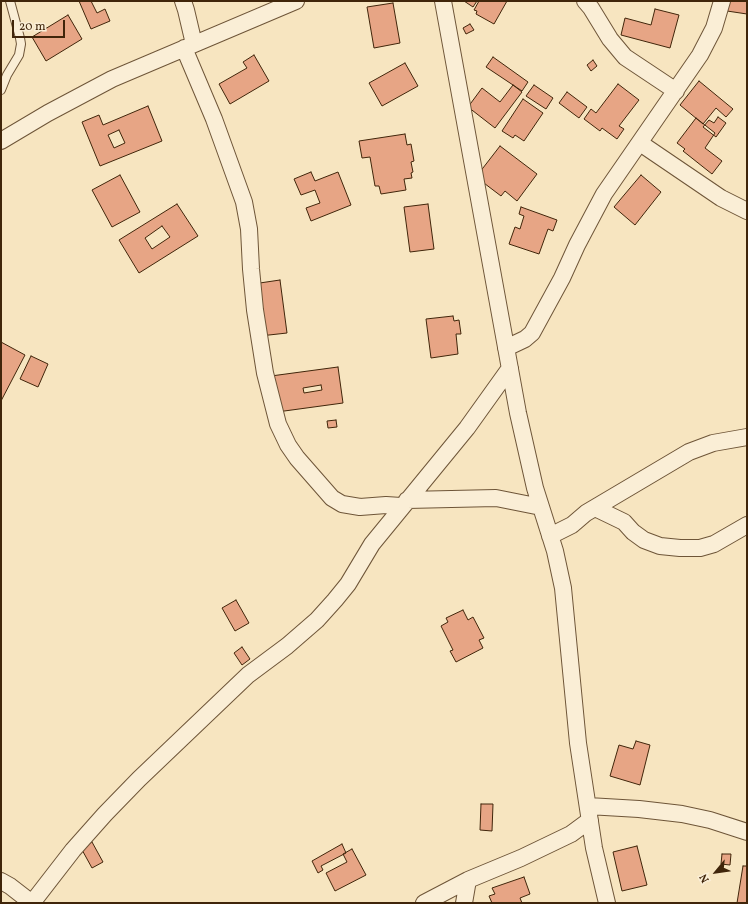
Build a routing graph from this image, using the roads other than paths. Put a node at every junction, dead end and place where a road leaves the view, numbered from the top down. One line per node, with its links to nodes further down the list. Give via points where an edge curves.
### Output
1 (10, 1): 8 (lane, via 20,38 19,55)
2 (183, 1): 7 (street)
3 (296, 1): 7 (street)
4 (443, 1): 13 (street)
5 (585, 1): 9 (street, via 610,39 625,56)
6 (722, 1): 9 (street, via 711,35)
7 (189, 46): 10 (street, via 112,79); 16 (street, via 244,202 249,229 255,310 265,373 278,424 288,446 332,498 342,504 360,507)
8 (1, 90)
9 (676, 91): 11 (street)
10 (1, 141)
11 (640, 143): 12 (street, via 721,198); 13 (street, via 604,194 532,334)
12 (747, 211)
13 (506, 348): 14 (street)
14 (510, 368): 16 (street, via 467,428); 17 (street)
15 (747, 437): 18 (street, via 713,443 689,452)
16 (404, 503): 17 (street, via 496,498); 25 (street, via 372,544 348,584 317,620 248,675 144,774 94,826)
17 (541, 507): 20 (street)
18 (595, 508): 19 (street, via 624,522 644,540 660,546 700,548 714,544); 20 (street, via 572,525)
19 (747, 525)
20 (550, 536): 21 (street, via 563,588 578,744)
21 (589, 813): 22 (street, via 639,809 682,814); 23 (street, via 571,834); 28 (street, via 594,848)
22 (747, 832)
23 (468, 880): 26 (street); 27 (street)
24 (1, 881): 25 (street)
25 (32, 903)
26 (424, 903)
27 (464, 903)
28 (608, 903)

